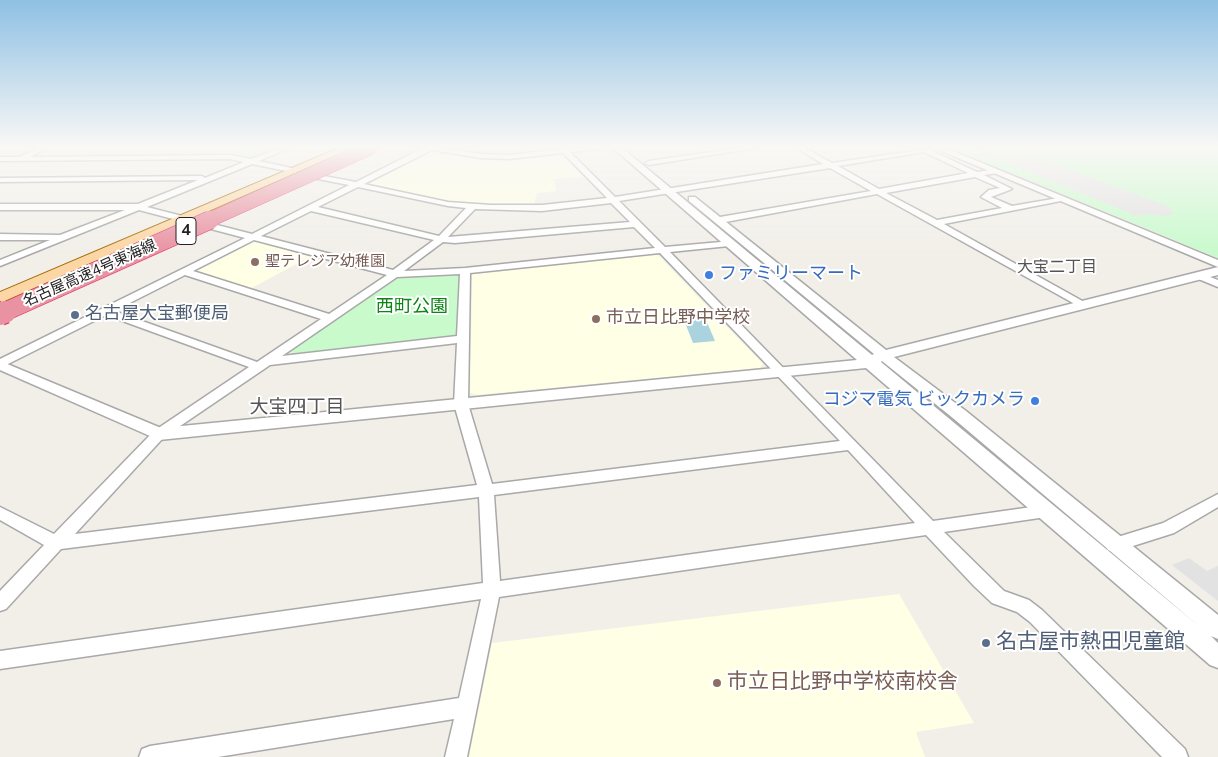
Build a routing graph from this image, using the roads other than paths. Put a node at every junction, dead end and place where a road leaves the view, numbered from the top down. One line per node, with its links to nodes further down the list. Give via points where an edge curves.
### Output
1 (199, 182): 24 (street)
2 (267, 182): 27 (main road)
3 (272, 182): 47 (highway, 名古屋高速4号東海線 / 4)
4 (282, 182): 32 (highway)
5 (294, 182): 50 (highway, 名古屋高速4号東海線 / 4, bridge)
6 (295, 182): 30 (main road)
7 (344, 182): 17 (street)
8 (361, 182): 17 (street)
9 (596, 182): 21 (street)
10 (664, 182): 18 (street)
11 (667, 182): 18 (street)
12 (722, 182): 18 (street)
13 (861, 182): 19 (street)
14 (931, 182): 19 (street)
15 (994, 182): 26 (street, via 1008,189 985,197)
16 (1021, 182): 20 (street)
17 (356, 185): 22 (street, via 428,201); 25 (street)
18 (674, 190): 21 (street); 28 (street); 37 (street)
19 (879, 192): 28 (street); 29 (street)
20 (1061, 199): 26 (street); 40 (street)
21 (613, 200): 22 (street, via 542,208); 31 (street)
22 (473, 206): 36 (street)
23 (0, 207): 24 (street)
24 (138, 207): 27 (street); 35 (street)
25 (310, 208): 33 (street); 36 (street)
26 (1012, 209): 29 (street)
27 (185, 218): 30 (street); 47 (main road)
28 (720, 220): 54 (street)
29 (937, 223): 48 (street)
30 (205, 224): 33 (street); 52 (main road)
31 (635, 224): 36 (street, via 467,240); 38 (street)
32 (170, 233)
33 (253, 236): 43 (street); 44 (street)
34 (0, 237): 35 (street)
35 (65, 237): 39 (street)
36 (441, 239): 44 (street)
37 (729, 244): 38 (street); 54 (street)
38 (662, 250): 41 (street); 57 (street)
39 (0, 263)
40 (1218, 264)
41 (465, 271): 44 (street); 53 (street)
42 (1218, 271): 45 (street)
43 (184, 272): 49 (street); 51 (street)
44 (396, 274): 51 (street)
45 (1200, 276): 46 (street); 48 (street)
46 (1218, 284)
47 (0, 300)
48 (1082, 305): 54 (street)
49 (105, 311): 55 (street); 56 (street)
50 (0, 314)
51 (330, 318): 55 (street)
52 (0, 319)
53 (463, 339): 55 (street); 58 (street)
54 (876, 359): 57 (street); 63 (street); 67 (street, via 960,415)
55 (262, 364): 59 (street)
56 (0, 365): 59 (street)
57 (782, 372): 58 (street); 60 (street)
58 (461, 404): 59 (street); 61 (street)
59 (159, 434): 66 (street)
60 (851, 445): 61 (street); 65 (street)
61 (486, 490): 66 (street); 68 (street)
62 (1214, 507): 67 (street, via 1168,528)
63 (1046, 511): 65 (street); 71 (street)
64 (0, 512): 66 (street)
65 (931, 527): 68 (street); 76 (street, via 986,587 998,597 1023,606 1036,616)
66 (56, 543): 69 (street)
67 (1114, 545): 70 (street)
68 (492, 590): 72 (street); 73 (street)
69 (0, 603)
70 (1218, 629)
71 (1218, 657)
72 (0, 660)
73 (466, 707): 74 (street); 75 (street)
74 (150, 757)
75 (456, 757)
76 (1177, 757)

